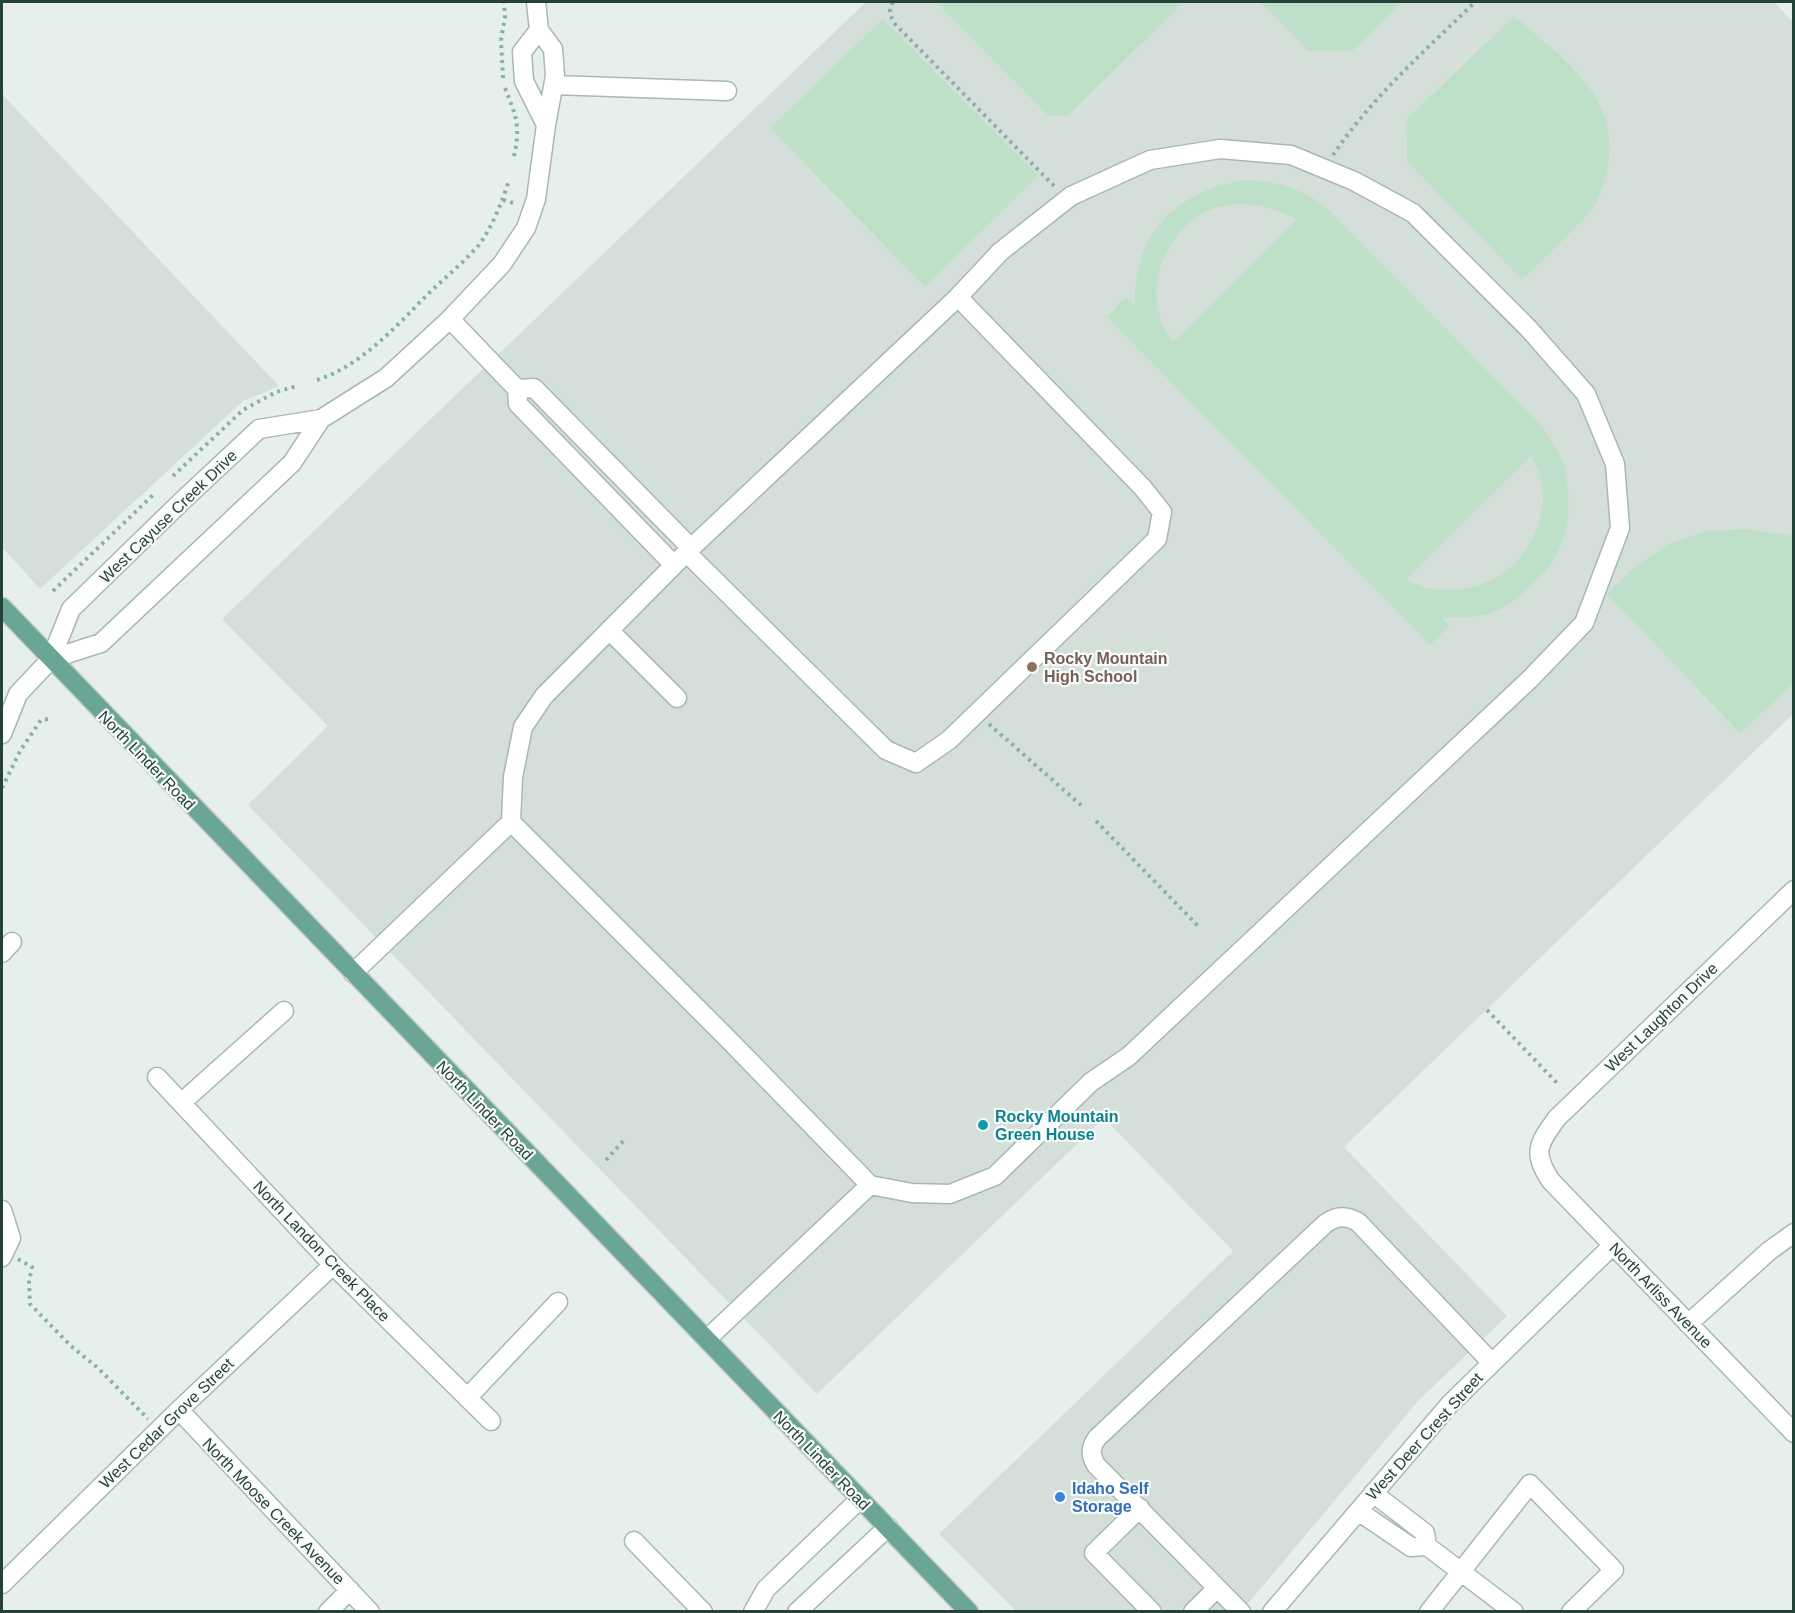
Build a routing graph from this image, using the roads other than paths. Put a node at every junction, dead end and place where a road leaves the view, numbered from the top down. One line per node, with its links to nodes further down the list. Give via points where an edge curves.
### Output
1 (536, 2): 2 (street, West Cayuse Creek Drive)
2 (539, 30): 3 (street, West Cayuse Creek Drive, via 553,49); 5 (street, via 522,52 524,81)
3 (554, 85): 4 (street); 5 (street, West Cayuse Creek Drive)
4 (727, 91)
5 (546, 125): 7 (street, West Cayuse Creek Drive, via 537,199 526,228 502,264)
6 (958, 297): 9 (street); 9 (street, via 1162,512 1157,539 949,741 916,763 886,750); 23 (street, via 1000,252 1066,199 1150,160 1220,149 1291,155 1354,181 1413,213 1528,328 1586,394 1615,464 1620,528 1584,623 1530,679 1129,1056 1091,1082 995,1176 950,1194 912,1193)
7 (450, 319): 8 (street, West Cayuse Creek Drive, via 386,378); 9 (street, via 517,389 534,388)
8 (321, 419): 12 (street, West Cayuse Creek Drive, via 292,463 101,643); 12 (street, West Cayuse Creek Drive, via 260,429 71,609)
9 (684, 555): 11 (street)
10 (2, 607): 12 (main road, North Linder Road)
11 (609, 630): 14 (street); 16 (street, via 543,696 523,726 513,777)
12 (51, 659): 13 (street, West Cayuse Creek Drive); 18 (main road, North Linder Road)
13 (10, 696): 15 (street, West Cayuse Creek Drive)
14 (677, 698)
15 (2, 734)
16 (511, 822): 18 (street); 23 (street)
17 (1794, 890): 22 (street, West Laughton Drive, via 1557,1118)
18 (353, 973): 31 (main road, North Linder Road)
19 (284, 1011): 21 (street)
20 (157, 1077): 21 (street, North Landon Creek Place)
21 (181, 1103): 28 (street, North Landon Creek Place)
22 (1538, 1152): 26 (street, North Arliss Avenue, via 1542,1169 1551,1181)
23 (870, 1185): 31 (street)
24 (2, 1210): 27 (street)
25 (1794, 1233): 30 (street)
26 (1613, 1245): 30 (street, North Arliss Avenue); 32 (street, West Deer Crest Street)
27 (6, 1249)
28 (333, 1265): 33 (street, North Landon Creek Place); 34 (street, West Cedar Grove Street)
29 (558, 1302): 33 (street)
30 (1688, 1324): 36 (street, North Arliss Avenue)
31 (707, 1339): 38 (main road, North Linder Road)
32 (1492, 1363): 37 (street, West Deer Crest Street, via 1450,1404); 39 (street, via 1358,1222 1335,1217 1097,1438 1091,1450 1096,1465)
33 (467, 1398): 35 (street, North Landon Creek Place)
34 (179, 1410): 45 (street, West Cedar Grove Street); 47 (street, North Moose Creek Avenue)
35 (491, 1421)
36 (1794, 1433)
37 (1373, 1492): 40 (street, West Deer Crest Street); 43 (street, via 1425,1533)
38 (861, 1499): 41 (main road, North Linder Road); 51 (street, via 766,1589)
39 (1140, 1509): 46 (street); 54 (street, via 1094,1552)
40 (1358, 1511): 43 (street, via 1411,1547); 57 (street, West Deer Crest Street)
41 (888, 1527): 52 (street); 53 (main road, North Linder Road)
42 (634, 1541): 50 (street)
43 (1427, 1546): 44 (street)
44 (1460, 1572): 58 (street); 59 (street); 60 (street, via 1530,1484 1614,1570)
45 (2, 1584)
46 (1217, 1588): 55 (street); 56 (street)
47 (350, 1590): 48 (street); 49 (street, North Moose Creek Avenue)
48 (328, 1611)
49 (370, 1611)
50 (703, 1611)
51 (753, 1611)
52 (797, 1611)
53 (969, 1611)
54 (1152, 1611)
55 (1193, 1611)
56 (1241, 1611)
57 (1272, 1611)
58 (1429, 1611)
59 (1514, 1611)
60 (1571, 1611)

